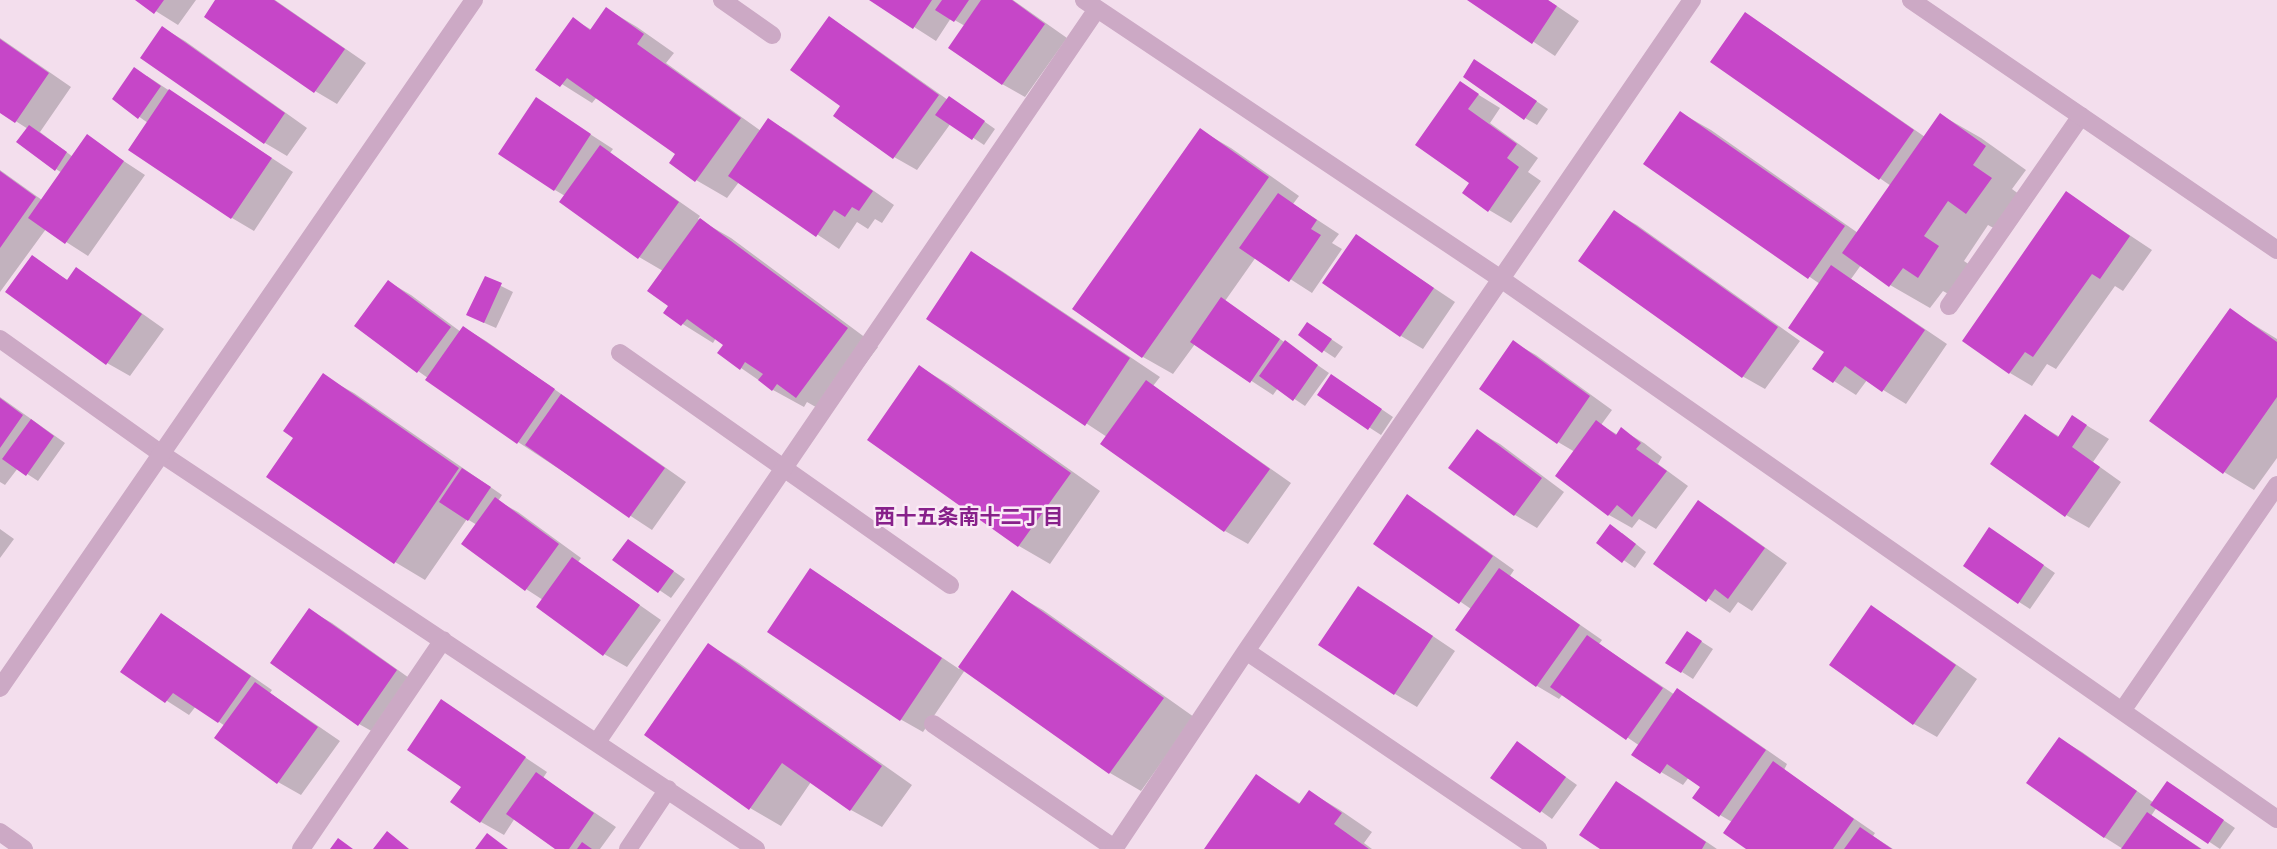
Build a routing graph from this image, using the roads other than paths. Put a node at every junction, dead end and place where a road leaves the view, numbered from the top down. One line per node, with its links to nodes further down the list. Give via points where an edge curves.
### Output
1 (474, 0): 13 (street)
2 (722, 0): 6 (street)
3 (1692, 0): 9 (street)
4 (1911, 0): 7 (street)
5 (1091, 4): 9 (street); 14 (street)
6 (772, 35)
7 (2081, 116): 8 (street); 10 (street)
8 (2277, 250)
9 (1501, 279): 18 (street); 20 (street)
10 (1950, 306)
11 (0, 339): 13 (street)
12 (620, 353): 14 (street)
13 (163, 455): 17 (street); 19 (street)
14 (784, 468): 16 (street); 22 (street)
15 (2277, 485): 20 (street)
16 (950, 586)
17 (443, 640): 22 (street); 28 (street)
18 (1246, 651): 26 (street); 31 (street)
19 (0, 688)
20 (2122, 711): 24 (street)
21 (933, 724): 31 (street)
22 (597, 742): 23 (street)
23 (668, 789): 29 (street); 30 (street)
24 (2277, 820)
25 (0, 832): 27 (street)
26 (1516, 843): 32 (street)
27 (24, 849)
28 (301, 849)
29 (628, 849)
30 (756, 849)
31 (1114, 849)
32 (1538, 849)

